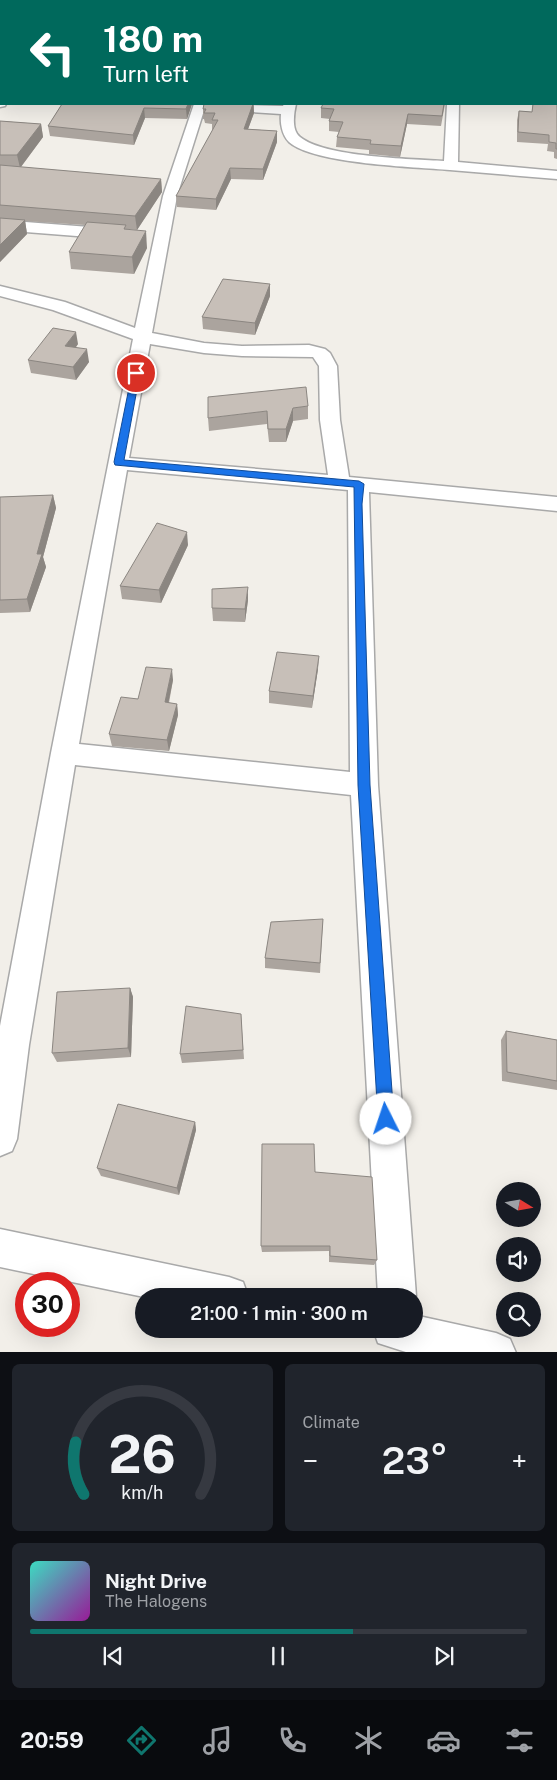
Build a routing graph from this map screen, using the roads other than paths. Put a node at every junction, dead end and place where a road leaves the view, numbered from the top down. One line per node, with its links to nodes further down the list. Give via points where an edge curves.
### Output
1 (200, 105): 8 (street)
2 (230, 105): 4 (street)
3 (453, 105): 5 (street)
4 (289, 107): 5 (street, via 289,127 295,140 319,151)
5 (451, 166): 6 (street)
6 (557, 175)
7 (0, 225): 8 (street)
8 (147, 237): 10 (street)
9 (0, 291): 10 (street, via 59,306)
10 (143, 337): 11 (street); 12 (street, via 204,348 309,350 319,353 328,366 330,420)
11 (118, 462): 12 (street); 14 (street)
12 (349, 483): 13 (street); 15 (street, via 358,504)
13 (557, 504)
14 (64, 753): 15 (street); 16 (street, via 13,1045)
15 (364, 785): 19 (street)
16 (0, 1139)
17 (0, 1248): 18 (street)
18 (191, 1288)
19 (395, 1288)
20 (423, 1331): 21 (street)
21 (474, 1350)

